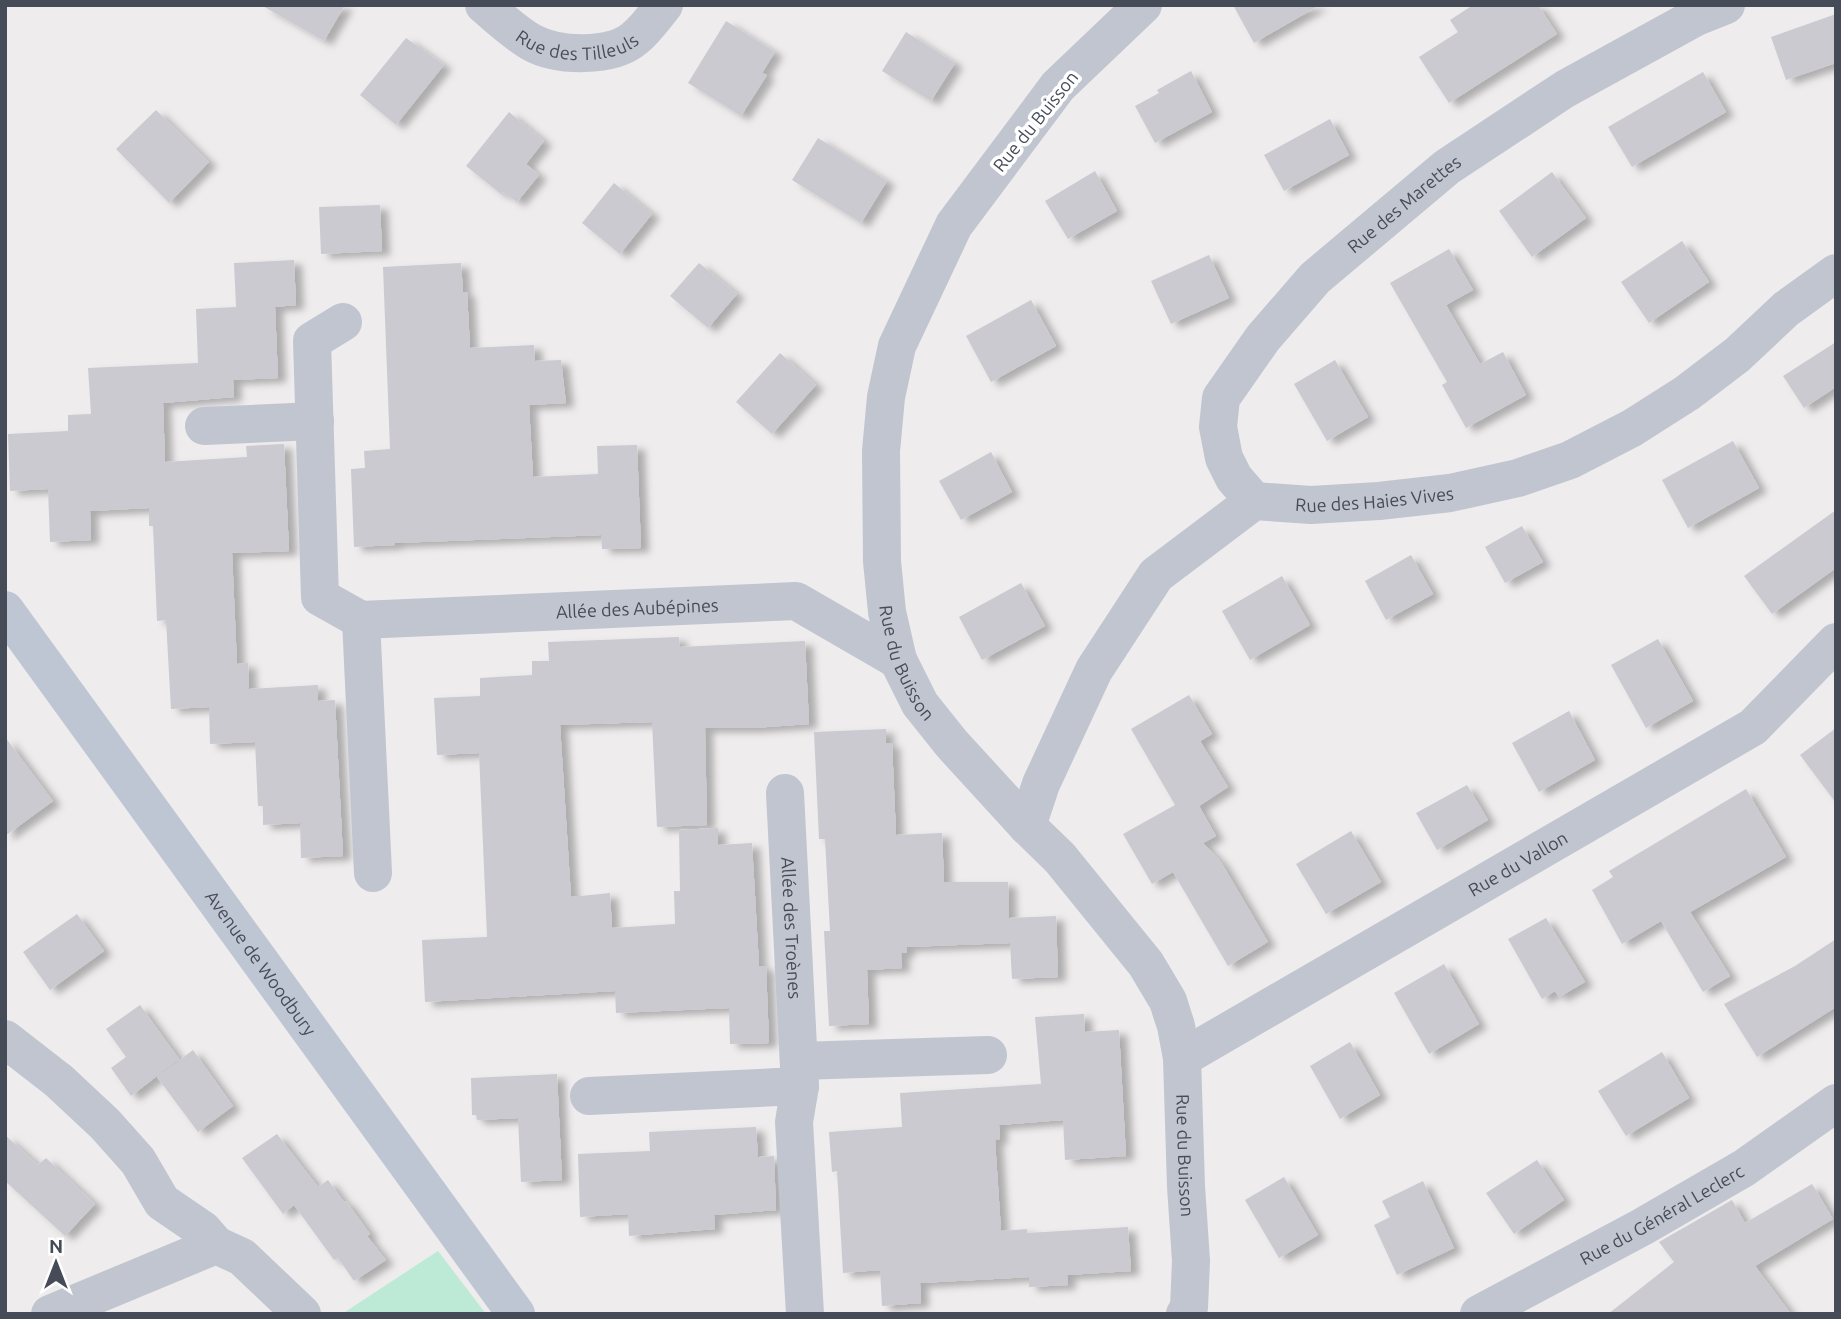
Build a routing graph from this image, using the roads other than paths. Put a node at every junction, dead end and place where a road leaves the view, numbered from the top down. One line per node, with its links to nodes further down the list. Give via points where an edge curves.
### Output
1 (484, 5): 2 (street, Rue des Tilleuls, via 534,43 565,52 594,52 635,39)
2 (664, 5)
3 (1143, 5): 13 (street, Rue du Buisson, via 1058,86 954,225 897,346 881,463 882,561)
4 (1726, 5): 9 (street, Rue des Marettes, via 1565,89 1447,167 1315,278 1263,338 1221,398 1218,427 1224,458)
5 (1836, 273): 9 (street, Rue des Haies Vives, via 1687,393 1570,460 1518,478 1450,493 1311,505)
6 (343, 322): 7 (street, via 312,341)
7 (315, 421): 8 (street); 11 (street, via 320,597)
8 (204, 426)
9 (1254, 501): 15 (street, via 1157,575 1094,670 1041,784)
10 (5, 610): 28 (street, Avenue de Woodbury)
11 (361, 620): 13 (street, Allée des Aubépines, via 796,601); 16 (street)
12 (1836, 642): 19 (street, Rue du Vallon, via 1753,727)
13 (898, 660): 15 (street, Rue du Buisson, via 920,704)
14 (785, 793): 20 (street, Allée des Troènes)
15 (1027, 826): 19 (street, Rue du Buisson, via 1060,858 1146,964 1168,1002)
16 (373, 873)
17 (5, 1039): 23 (street, via 105,1124 138,1161)
18 (988, 1055): 20 (street)
19 (1182, 1058): 30 (street, Rue du Buisson, via 1191,1261)
20 (799, 1074): 21 (street); 29 (street, Allée des Troènes, via 794,1122)
21 (589, 1096)
22 (1836, 1103): 31 (street, Rue du Général Leclerc, via 1744,1168)
23 (162, 1202): 24 (street, via 203,1230); 25 (street, via 162,1230)
24 (216, 1245): 25 (street); 27 (street, via 242,1257)
25 (149, 1273): 26 (street)
26 (50, 1314)
27 (302, 1314)
28 (516, 1314)
29 (805, 1314)
30 (1185, 1314)
31 (1479, 1314)

